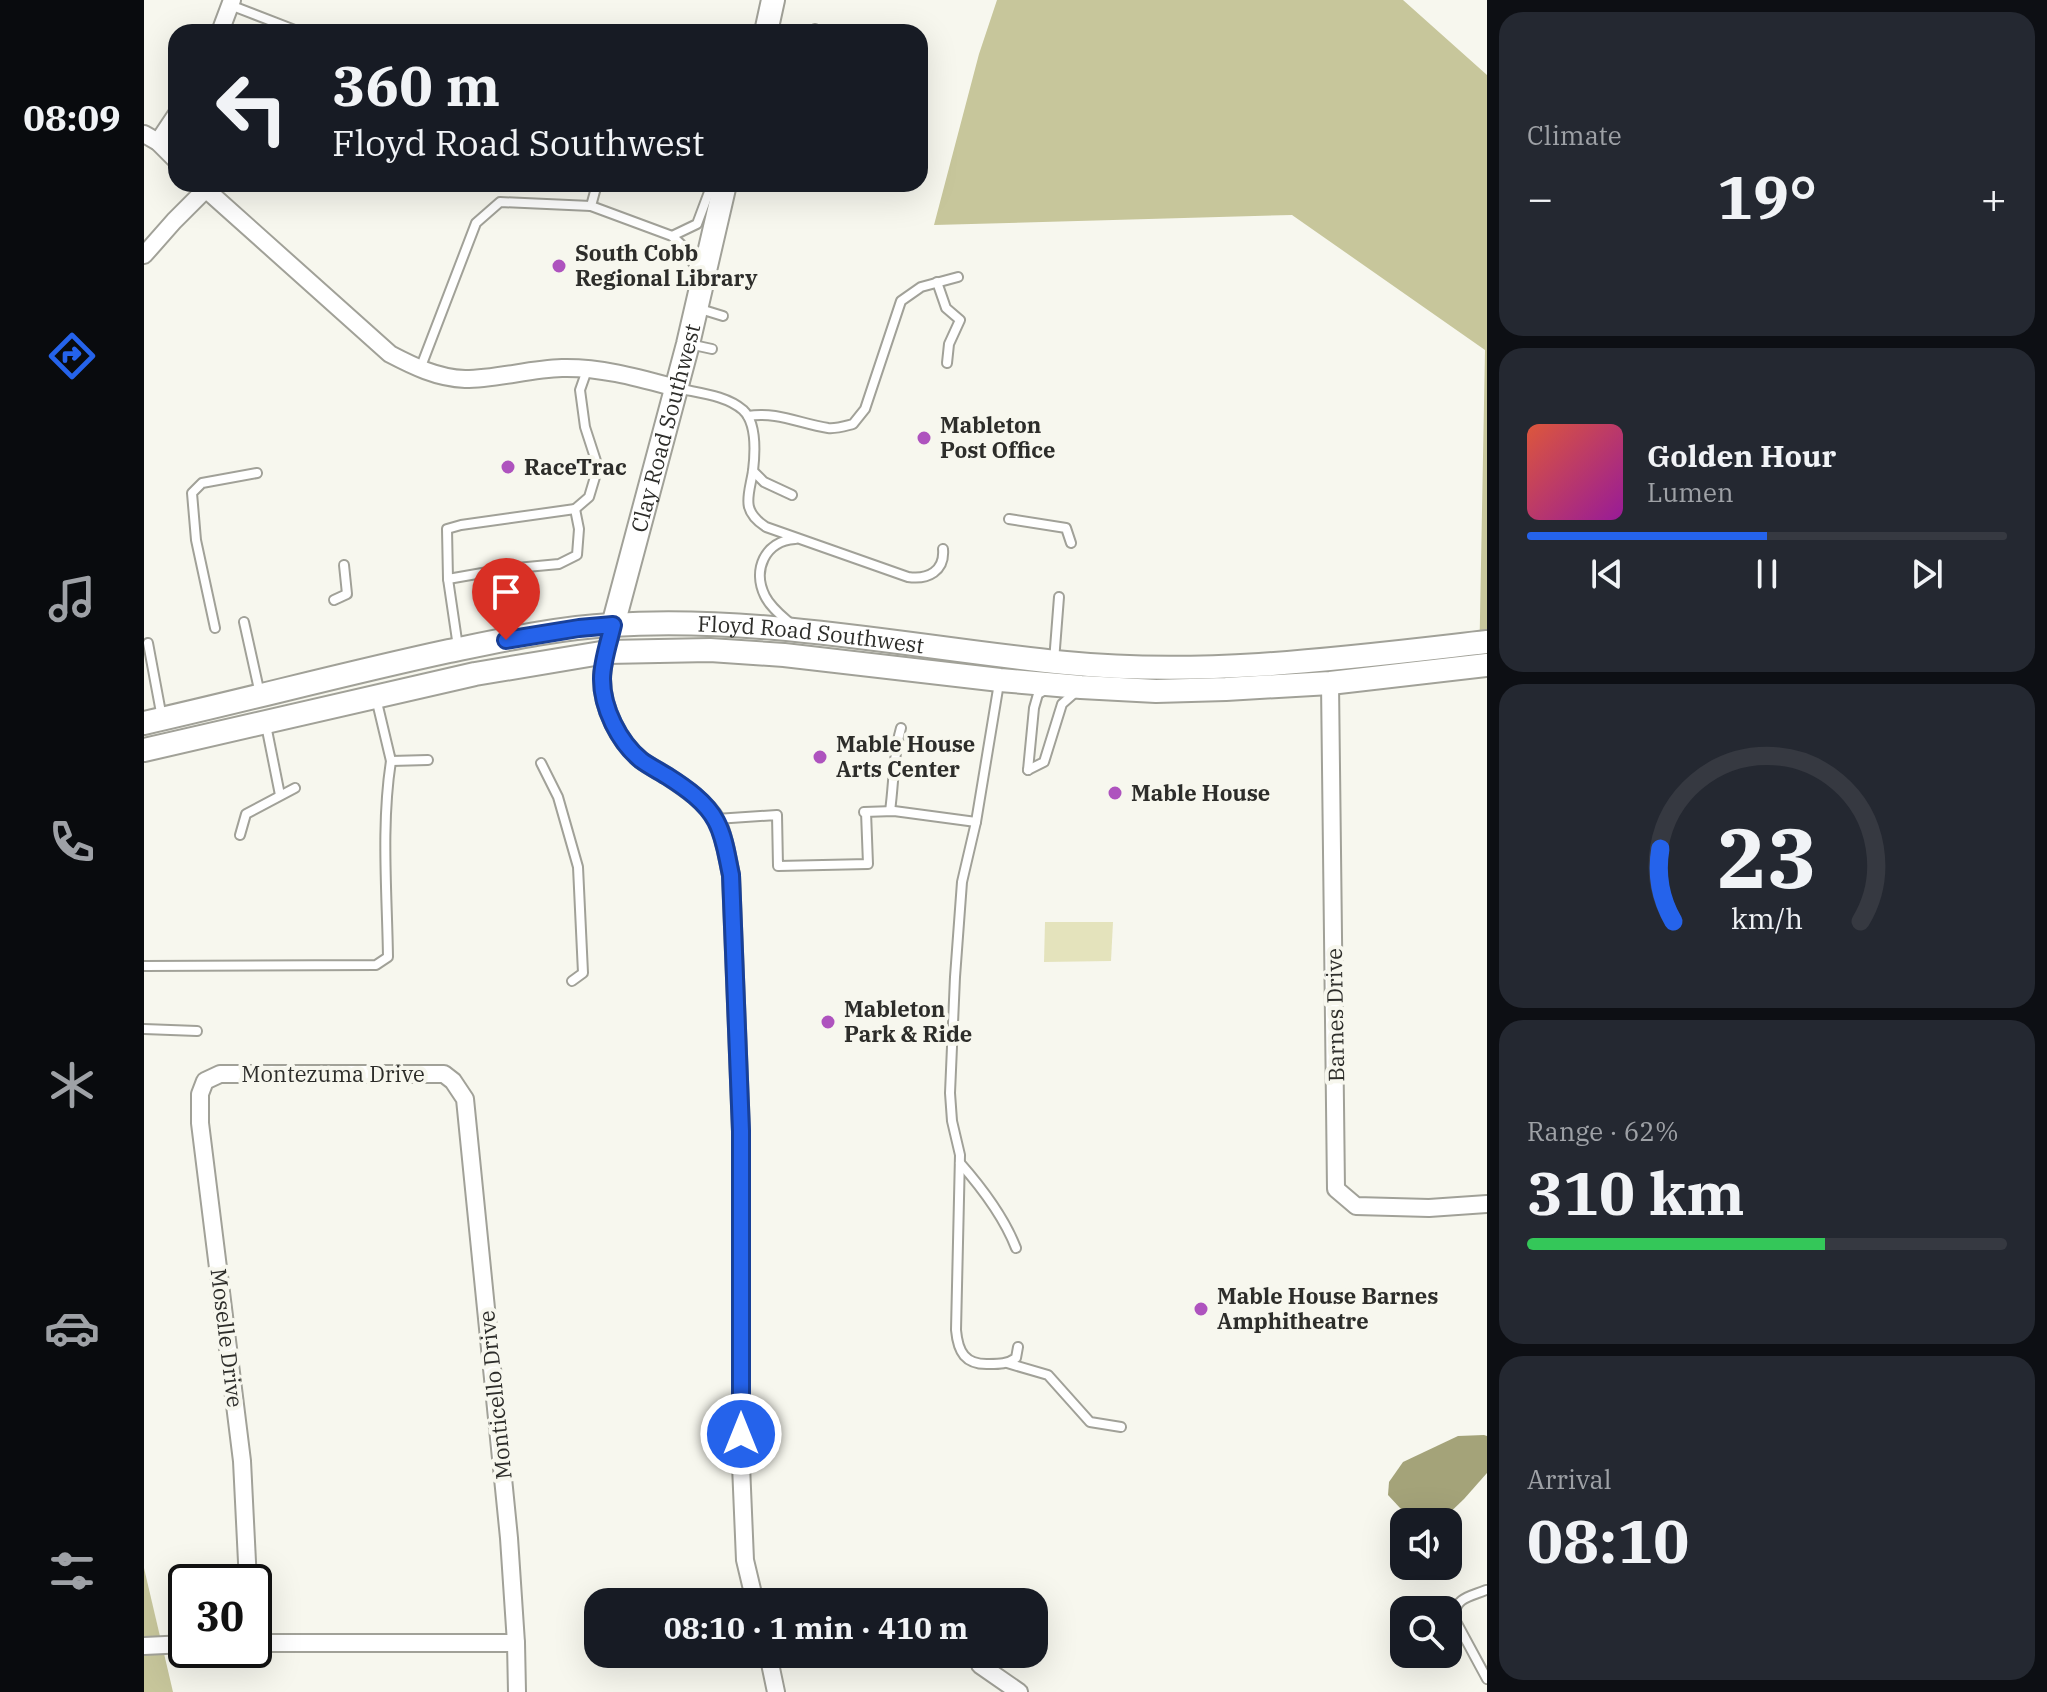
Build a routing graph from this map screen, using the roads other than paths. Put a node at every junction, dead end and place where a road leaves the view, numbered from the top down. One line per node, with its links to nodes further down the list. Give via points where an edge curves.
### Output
1 (773, 0): 5 (main road)
2 (231, 3): 3 (street); 4 (lane)
3 (223, 24)
4 (280, 24)
5 (773, 24)
6 (168, 122): 7 (street)
7 (151, 138): 8 (street)
8 (168, 153)
9 (200, 192): 16 (street)
10 (212, 192): 26 (street, via 390,354)
11 (595, 192): 14 (lane)
12 (709, 192): 15 (lane, via 697,224)
13 (723, 192): 19 (main road, Clay Road Southwest)
14 (591, 206): 15 (lane); 26 (lane, via 500,202 476,223)
15 (672, 236): 19 (lane, via 686,249)
16 (144, 255)
17 (958, 277): 18 (lane)
18 (937, 282): 24 (lane, via 946,308 960,320); 28 (lane, via 901,301 865,409 853,424 831,429 786,417)
19 (703, 283): 20 (main road, Clay Road Southwest)
20 (697, 308): 21 (lane); 22 (main road, Clay Road Southwest)
21 (723, 316)
22 (688, 344): 23 (lane); 27 (main road, Clay Road Southwest)
23 (712, 349)
24 (947, 363)
25 (587, 369): 26 (street, via 463,379); 27 (street); 32 (lane, via 580,390 598,467 589,497)
26 (419, 370)
27 (676, 388): 28 (lane, via 728,401); 42 (main road, Clay Road Southwest)
28 (748, 416): 29 (lane)
29 (753, 471): 31 (lane); 34 (lane, via 747,495 754,518)
30 (257, 473): 43 (lane, via 202,483 192,493)
31 (792, 495)
32 (575, 509): 38 (lane, via 577,555 559,564); 38 (lane, via 447,529)
33 (1009, 519): 35 (lane, via 1066,528)
34 (800, 538): 36 (lane, via 916,578 938,571); 44 (lane, via 769,549 760,574 772,607)
35 (1071, 543)
36 (943, 549)
37 (344, 565): 40 (lane, via 347,594)
38 (448, 579): 47 (lane)
39 (1059, 597): 49 (lane)
40 (334, 600)
41 (244, 622): 56 (lane)
42 (613, 625): 44 (main road, Floyd Road Southwest); 47 (main road, Floyd Road Southwest); 48 (street)
43 (215, 628)
44 (799, 631): 49 (main road, Floyd Road Southwest)
45 (1487, 642): 51 (main road, Floyd Road Southwest, via 1330,660)
46 (148, 643): 58 (lane)
47 (458, 650): 56 (main road, Floyd Road Southwest)
48 (607, 652): 52 (main road, Floyd Road Southwest, via 710,650); 57 (main road, Floyd Road Southwest); 68 (street, via 604,696 622,739 641,760 698,798)
49 (1054, 662): 51 (main road, Floyd Road Southwest)
50 (1487, 665): 54 (main road, Floyd Road Southwest)
51 (1165, 668): 53 (lane)
52 (1010, 677): 55 (main road, Floyd Road Southwest); 69 (lane)
53 (1083, 681): 54 (main road, Floyd Road Southwest, via 1192,690); 55 (main road, Floyd Road Southwest); 55 (lane, via 1062,704 1044,762 1028,770 1038,694)
54 (1330, 683): 78 (street, Barnes Drive, via 1336,1189 1356,1206)
55 (1053, 685)
56 (260, 695): 58 (main road, Floyd Road Southwest)
57 (376, 697): 59 (main road, Floyd Road Southwest); 63 (lane)
58 (153, 721)
59 (265, 723): 61 (main road, Floyd Road Southwest); 66 (lane)
60 (901, 728): 67 (lane)
61 (144, 750)
62 (428, 760): 63 (lane)
63 (391, 761): 71 (lane, via 388,957 376,965)
64 (541, 763): 72 (lane, via 558,797 578,867 583,973)
65 (295, 788): 66 (lane)
66 (280, 795): 70 (lane, via 246,814)
67 (890, 811): 68 (lane, via 864,812 868,864 778,866 777,815); 69 (lane)
68 (716, 819): 84 (street, via 731,875 741,1131 741,1465 745,1560)
69 (976, 822): 77 (lane, via 962,882 955,977 950,1093)
70 (240, 835)
71 (144, 966)
72 (572, 981)
73 (144, 1029): 74 (lane)
74 (197, 1031)
75 (200, 1094): 76 (street, Montezuma Drive, via 205,1081 220,1074 444,1074); 83 (street, Moselle Drive, via 242,1461)
76 (465, 1099): 87 (street, Monticello Drive)
77 (960, 1163): 79 (lane); 81 (lane, via 957,1344 970,1361)
78 (1487, 1204)
79 (1016, 1248)
80 (1018, 1347): 81 (lane, via 1016,1358)
81 (1007, 1363): 82 (lane, via 1048,1375 1090,1422)
82 (1121, 1427)
83 (247, 1564)
84 (752, 1588)
85 (1486, 1590): 92 (lane, via 1462,1599 1453,1616)
86 (272, 1643): 87 (street)
87 (516, 1643): 93 (street, Monticello Drive)
88 (168, 1645): 89 (street)
89 (144, 1646)
90 (771, 1668): 94 (street)
91 (984, 1668): 95 (street)
92 (1487, 1679)
93 (517, 1692)
94 (776, 1692)
95 (1019, 1692)

